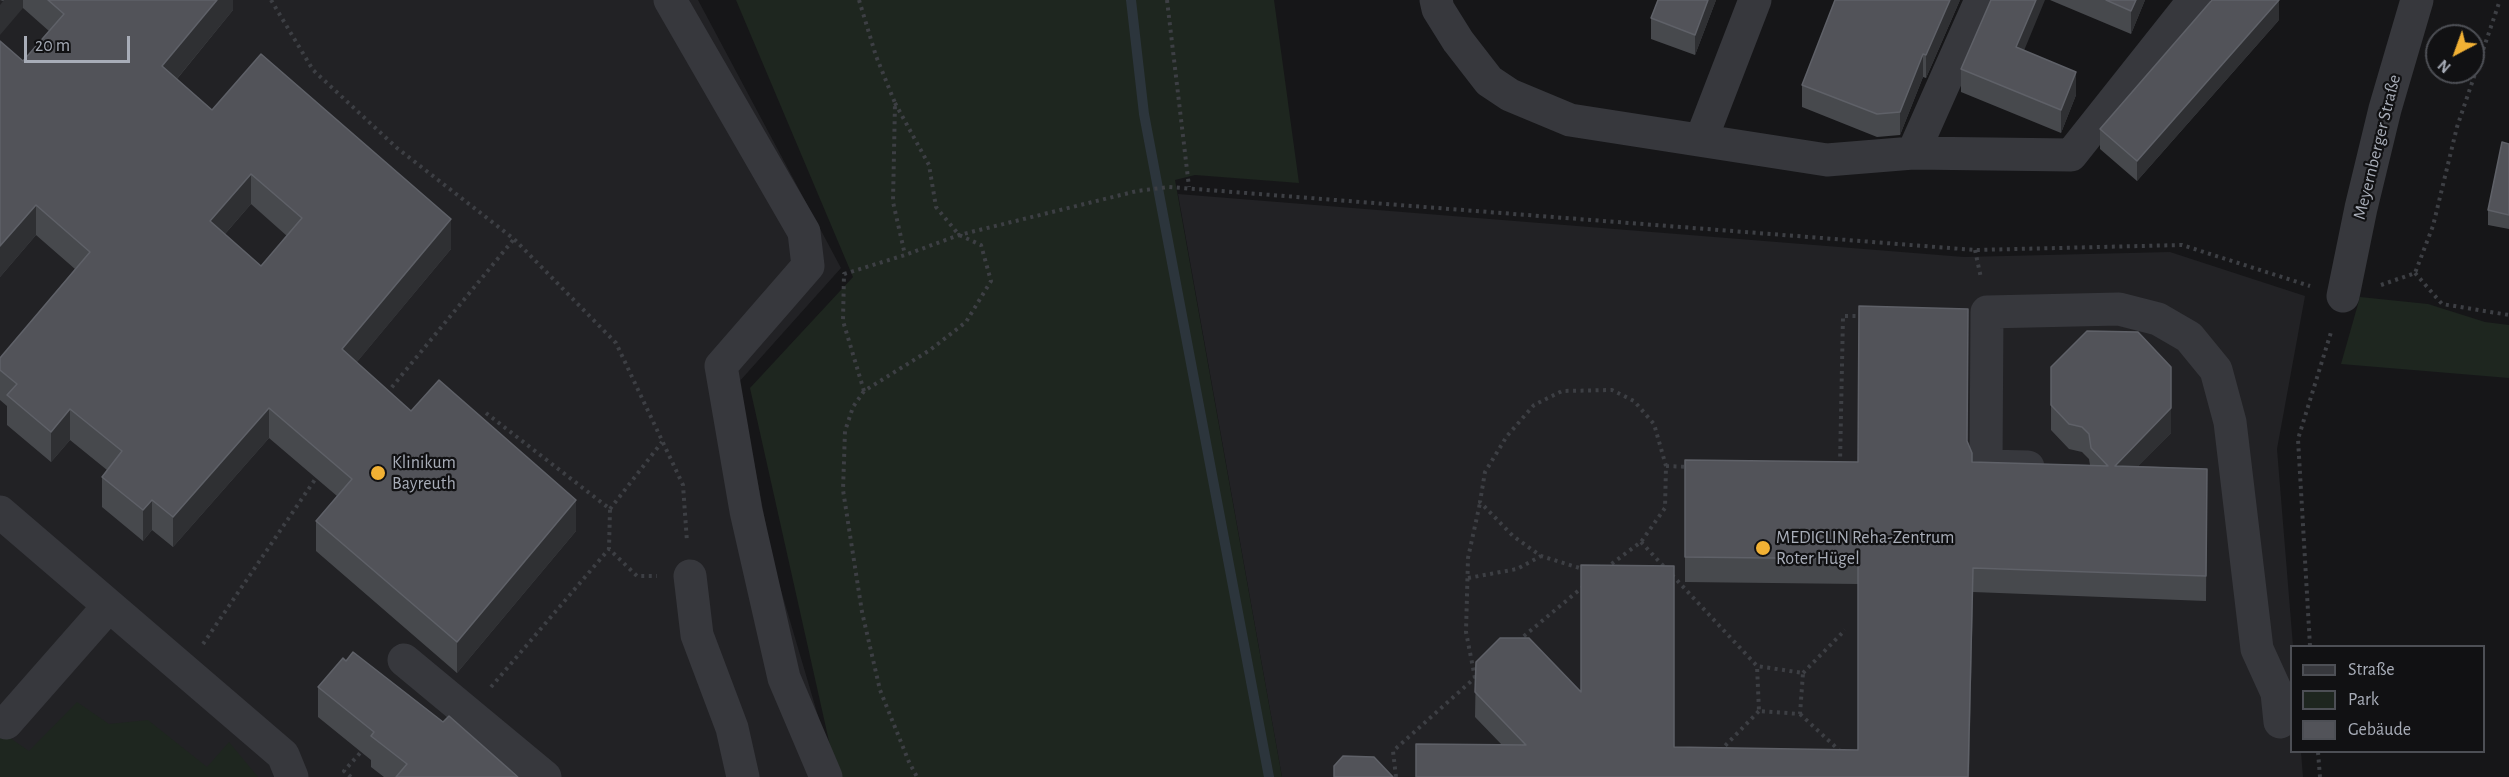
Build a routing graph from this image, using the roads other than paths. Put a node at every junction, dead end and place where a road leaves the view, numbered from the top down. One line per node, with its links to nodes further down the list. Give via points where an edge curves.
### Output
1 (670, 0): 20 (street, via 804,232 808,266 721,366 746,511 784,678)
2 (1436, 0): 7 (street, via 1453,33 1489,81 1510,95 1570,120)
3 (1755, 0): 7 (street)
4 (1981, 0): 8 (street)
5 (2194, 0): 8 (street, via 2071,155)
6 (2417, 0): 9 (street, Meyernberger Straße, via 2385,109)
7 (1701, 140): 8 (street, via 1827,160)
8 (1913, 153)
9 (2343, 296)
10 (2062, 468): 15 (street, via 1986,465 1987,312 2119,309 2158,319 2189,337 2216,370 2230,422 2257,649)
11 (0, 512): 13 (street)
12 (690, 576): 19 (street, via 697,635 732,728)
13 (108, 607): 16 (street); 17 (street, via 283,755)
14 (404, 660): 18 (street)
15 (2283, 702)
16 (6, 723)
17 (292, 777)
18 (545, 777)
19 (743, 777)
20 (826, 777)

